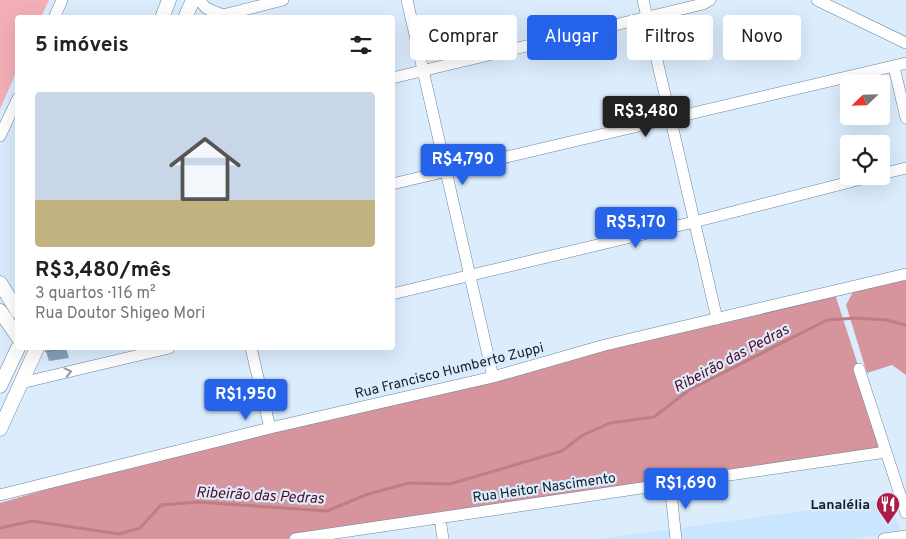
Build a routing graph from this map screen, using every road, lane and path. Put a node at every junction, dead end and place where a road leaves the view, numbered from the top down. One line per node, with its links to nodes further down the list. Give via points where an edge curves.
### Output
1 (62, 0): 11 (street)
2 (170, 0): 12 (main road)
3 (193, 0): 13 (main road)
4 (199, 0): 14 (street, via 206,8)
5 (283, 0): 14 (street)
6 (407, 0): 22 (street)
7 (643, 0): 15 (street)
8 (710, 0): 16 (street)
9 (817, 0): 10 (street)
10 (836, 4): 18 (street)
11 (55, 15)
12 (163, 15)
13 (186, 15)
14 (225, 15)
15 (647, 15)
16 (663, 15)
17 (627, 24): 22 (street)
18 (906, 43)
19 (657, 60): 26 (street)
20 (906, 63): 21 (street)
21 (894, 68): 25 (street); 26 (street)
22 (422, 70): 23 (street); 29 (street)
23 (395, 77)
24 (15, 104): 27 (street)
25 (906, 118)
26 (671, 119): 29 (street); 33 (street)
27 (0, 136)
28 (906, 168): 30 (street)
29 (446, 171): 31 (street); 35 (street)
30 (890, 172)
31 (395, 183)
32 (840, 184): 33 (street)
33 (694, 222): 35 (street); 40 (street)
34 (906, 274): 40 (street, Rua Francisco Humberto Zuppi)
35 (469, 276): 37 (street); 47 (street)
36 (0, 283): 38 (main road)
37 (395, 293)
38 (15, 305)
39 (0, 310): 41 (main road)
40 (717, 319): 47 (street, Rua Francisco Humberto Zuppi, via 604,345)
41 (15, 332)
42 (17, 350): 49 (main road)
43 (32, 350): 48 (main road)
44 (160, 350): 48 (street, one-way to 44)
45 (251, 350): 50 (street)
46 (859, 369): 52 (street)
47 (493, 377): 50 (street, Rua Francisco Humberto Zuppi)
48 (21, 383): 51 (main road)
49 (0, 386)
50 (270, 428): 54 (street, Rua Francisco Humberto Zuppi)
51 (0, 429)
52 (886, 452): 53 (street, Rua Heitor Nascimento); 55 (street)
53 (670, 484): 56 (street, Rua Heitor Nascimento); 60 (street)
54 (0, 495)
55 (906, 513)
56 (440, 518): 58 (street, Rua Heitor Nascimento); 59 (street)
57 (906, 536): 61 (street)
58 (296, 539)
59 (443, 539)
60 (676, 539)
61 (884, 539)

